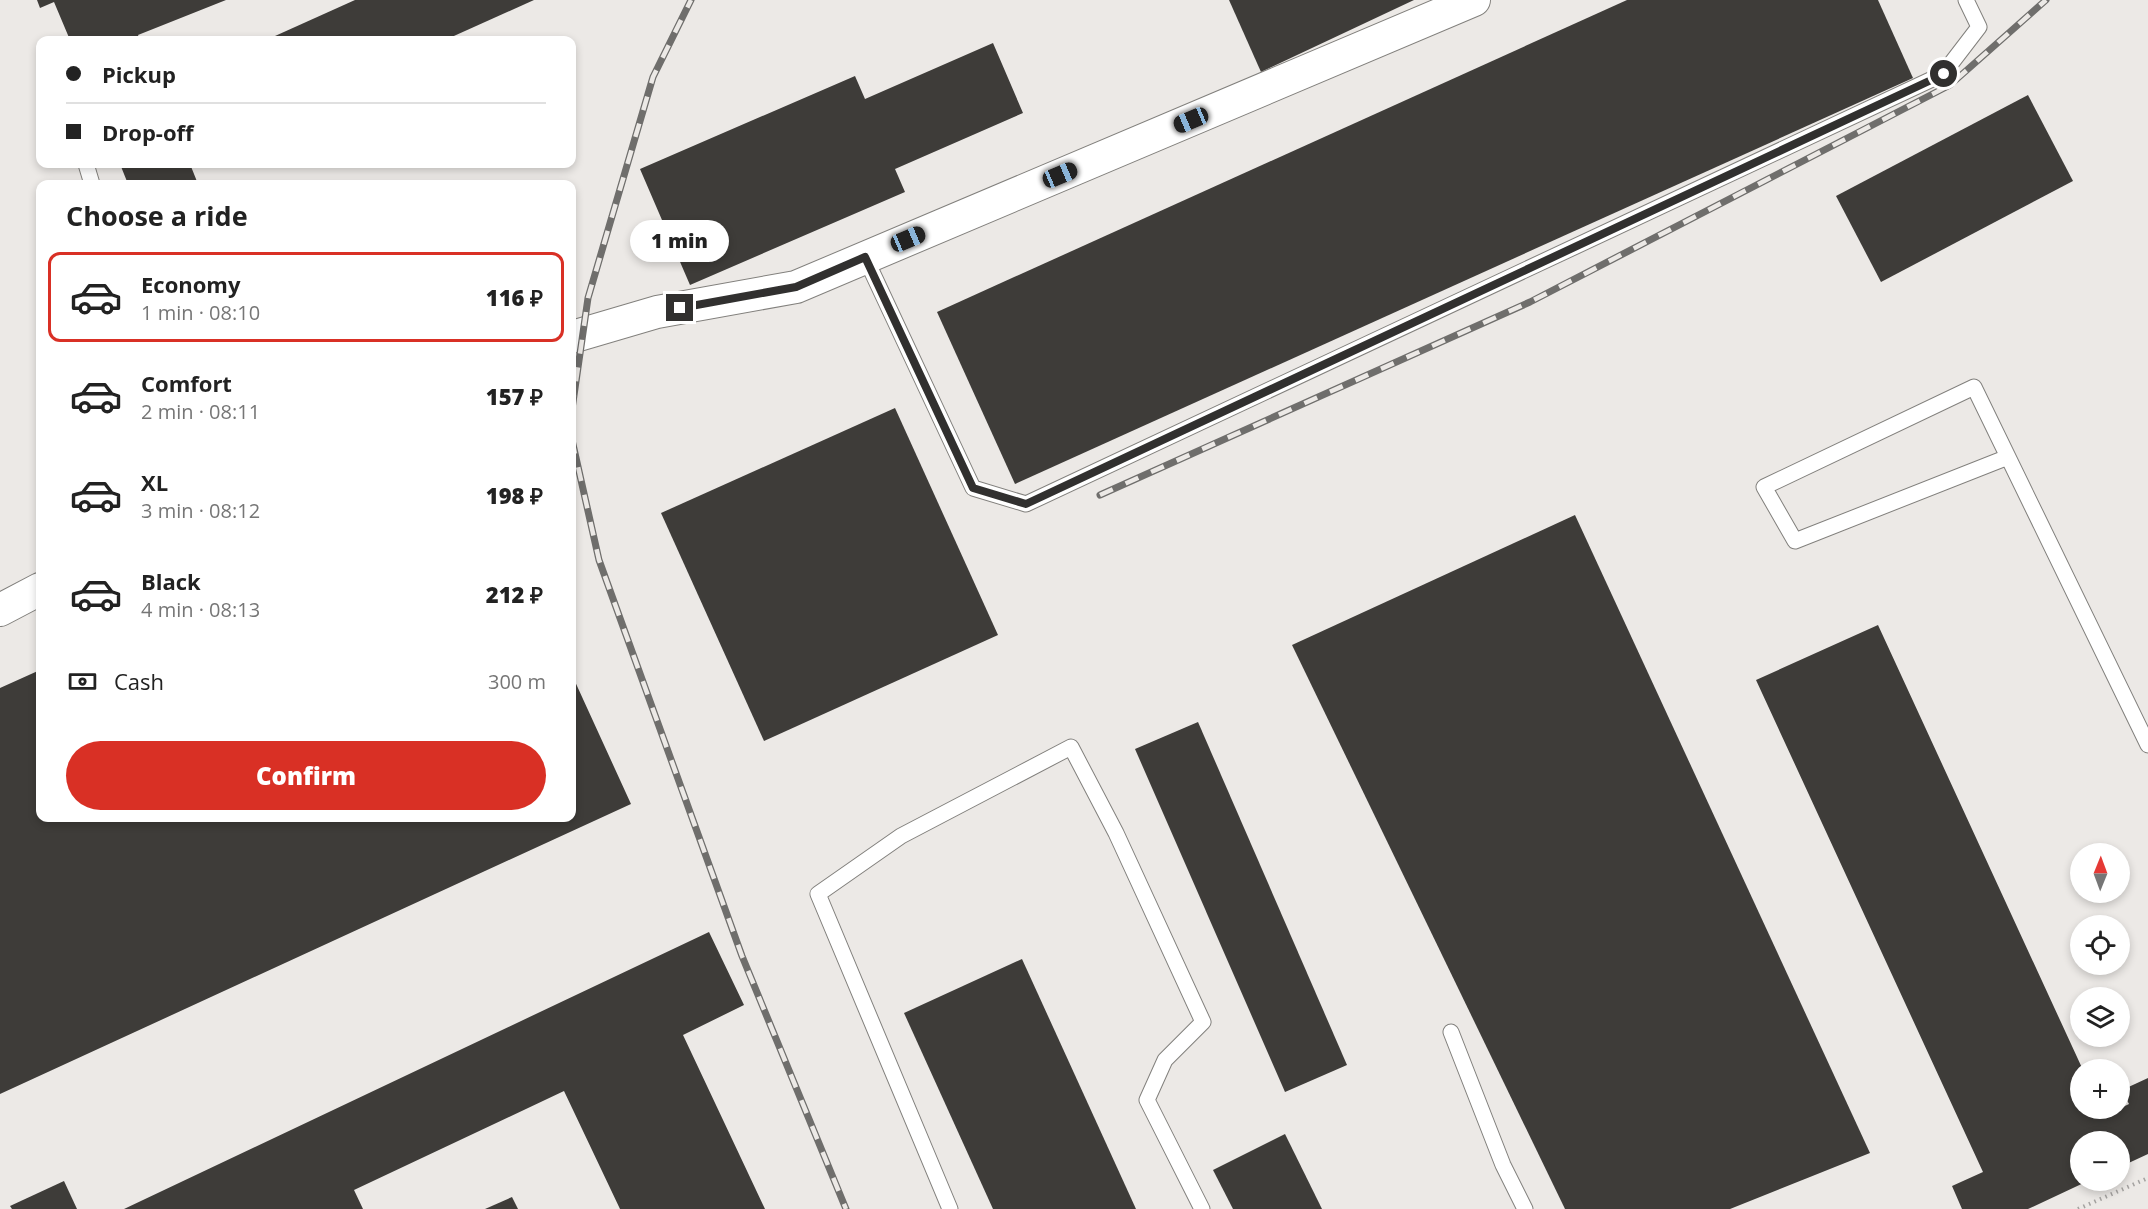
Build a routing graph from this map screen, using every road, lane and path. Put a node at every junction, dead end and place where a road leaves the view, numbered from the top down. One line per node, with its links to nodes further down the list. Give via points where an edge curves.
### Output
1 (1474, 0): 3 (street)
2 (1966, 0): 3 (lane, via 1979,27 1944,74 1026,504 973,488)
3 (865, 257): 4 (street, via 796,287 657,312)
4 (576, 336)
5 (2008, 457): 5 (lane, via 1974,387 1764,487 1795,541); 8 (lane)
6 (36, 591): 7 (street)
7 (0, 610)
8 (2148, 746)
9 (1451, 1032): 13 (lane, via 1503,1165)
10 (2148, 1178): 14 (path)
11 (950, 1209): 12 (lane, via 818,894 901,836 1071,747 1116,833 1203,1022 1165,1060 1147,1100)
12 (1202, 1209)
13 (1525, 1209)
14 (2078, 1209)

